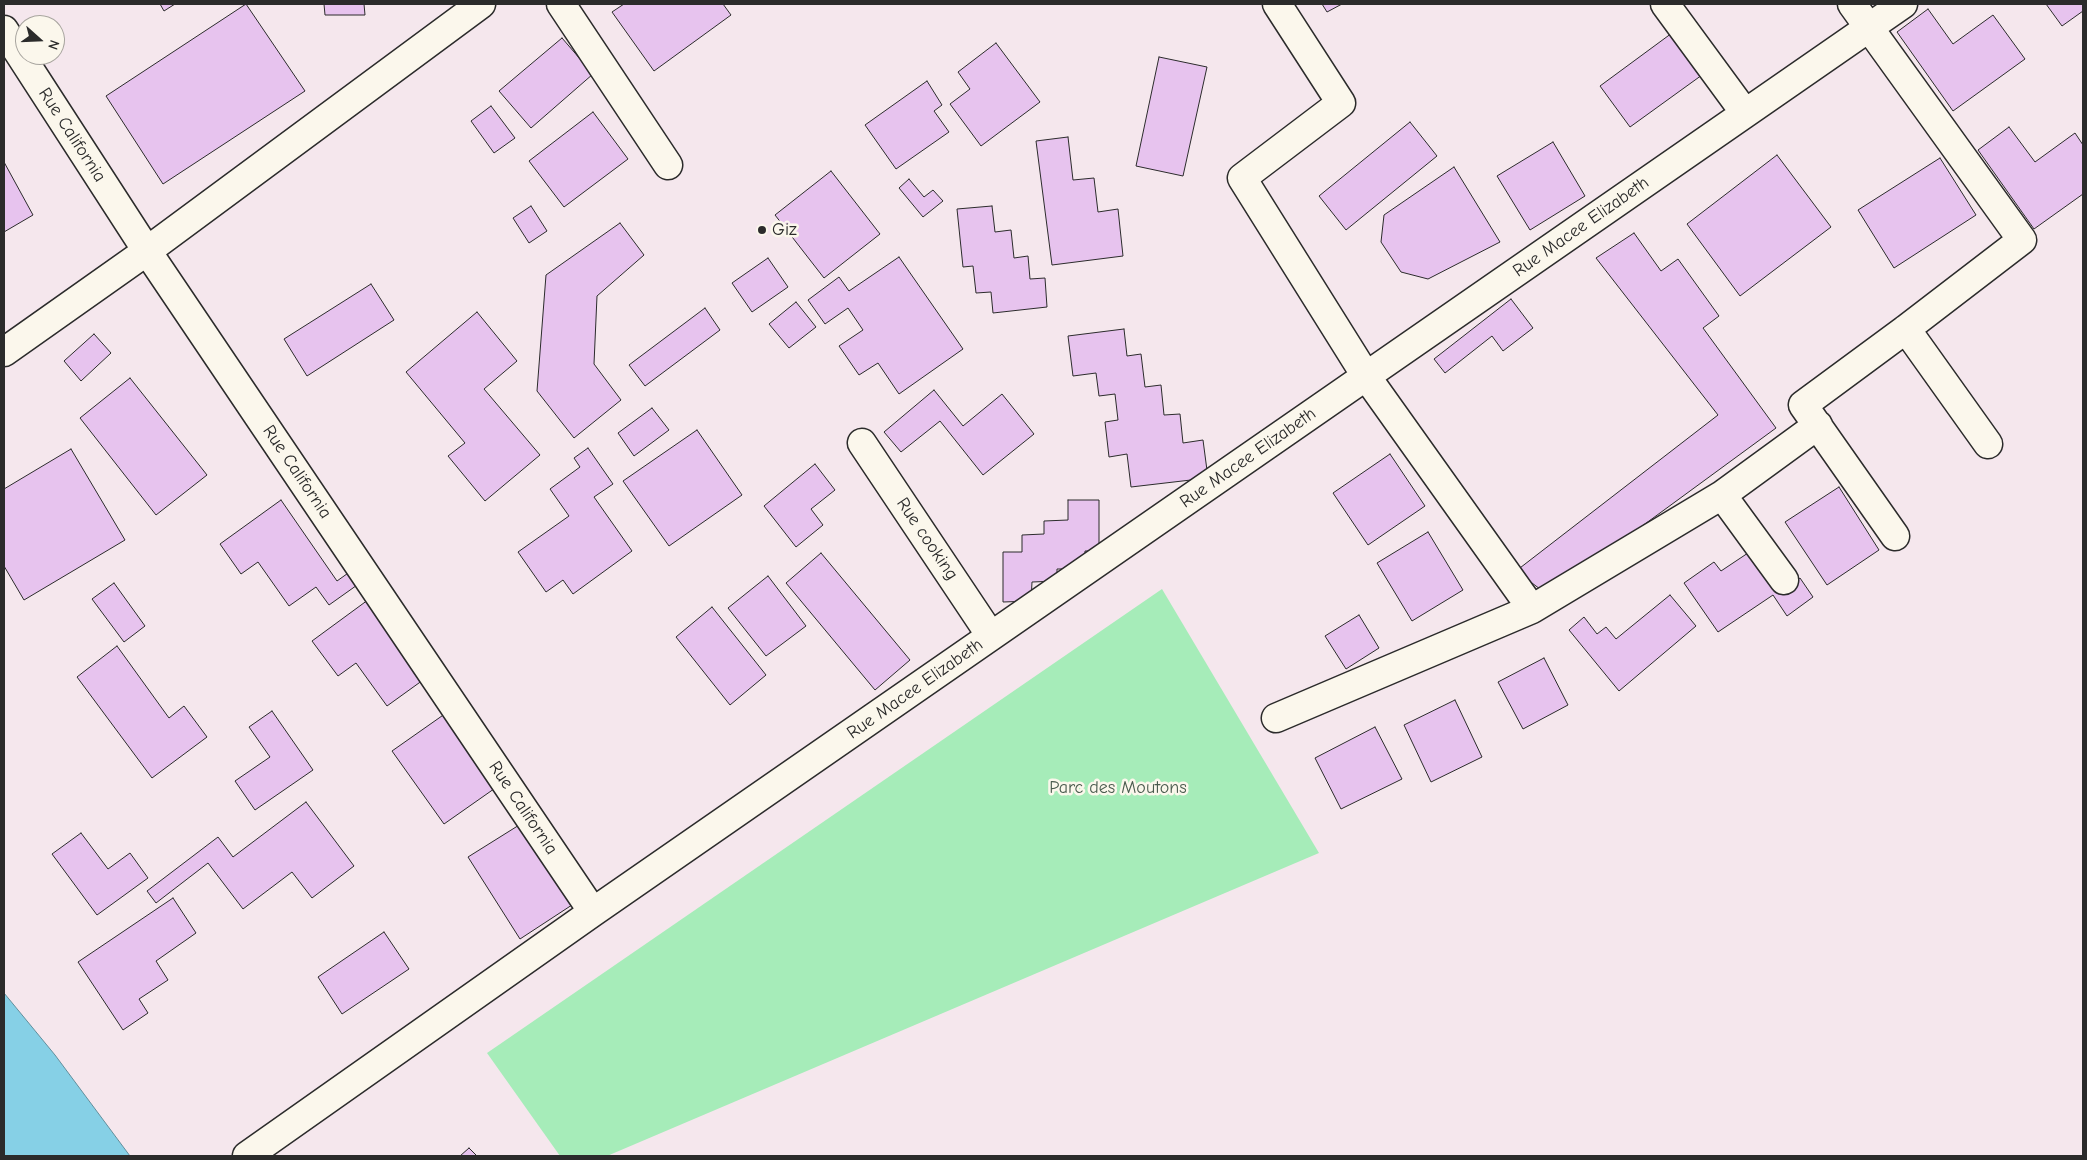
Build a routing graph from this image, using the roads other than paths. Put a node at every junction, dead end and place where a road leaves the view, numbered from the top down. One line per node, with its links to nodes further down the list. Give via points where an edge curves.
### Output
1 (480, 4): 11 (street)
2 (561, 4): 10 (street)
3 (1277, 4): 14 (street, via 1341,103 1242,178)
4 (1665, 4): 9 (street)
5 (1852, 4): 7 (street)
6 (1903, 4): 7 (street, Rue Macee Elizabeth)
7 (1868, 28): 9 (street, Rue Macee Elizabeth); 12 (street, via 2022,240)
8 (4, 30): 11 (street, Rue California)
9 (1745, 113): 14 (street, Rue Macee Elizabeth)
10 (668, 165)
11 (147, 251): 13 (street); 24 (street, Rue California)
12 (1906, 329): 15 (street, via 1803,405); 17 (street)
13 (4, 352)
14 (1366, 376): 21 (street); 22 (street, Rue Macee Elizabeth)
15 (1818, 425): 18 (street); 19 (street)
16 (862, 443): 22 (street, Rue cooking)
17 (1988, 444)
18 (1722, 496): 20 (street); 21 (street)
19 (1895, 536)
20 (1784, 580)
21 (1532, 609): 23 (street)
22 (991, 636): 24 (street, Rue Macee Elizabeth)
23 (1276, 718)
24 (594, 912): 25 (street, Rue Macee Elizabeth)
25 (247, 1156)

